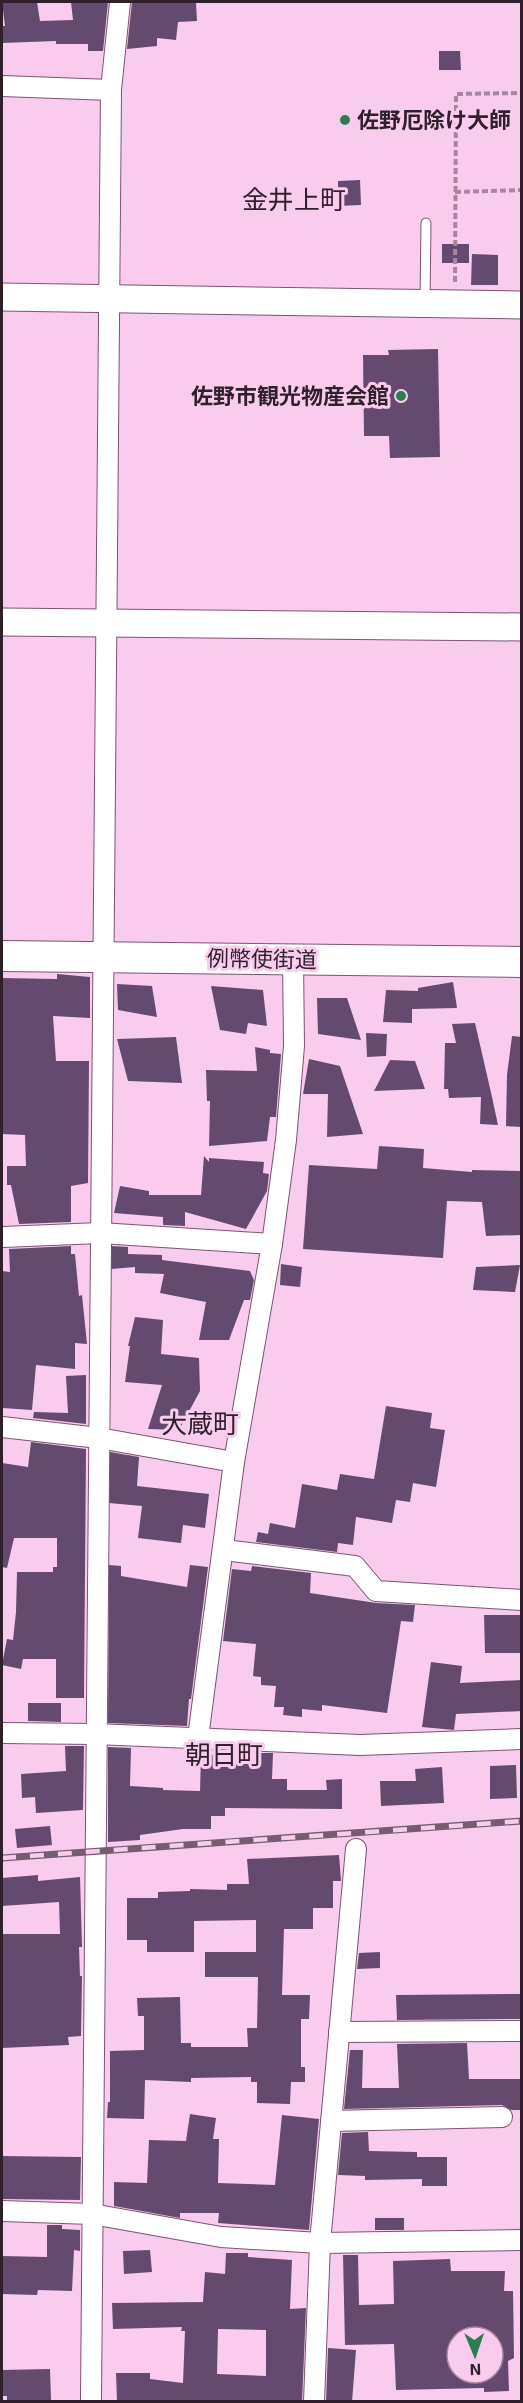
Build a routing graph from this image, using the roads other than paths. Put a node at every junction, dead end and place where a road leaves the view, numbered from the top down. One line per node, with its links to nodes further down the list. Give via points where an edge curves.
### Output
1 (120, 2): 3 (street)
2 (2, 86): 3 (street)
3 (111, 90): 6 (street)
4 (426, 223): 7 (lane)
5 (2, 297): 6 (street)
6 (108, 299): 7 (street); 10 (street)
7 (425, 303): 8 (street)
8 (522, 305)
9 (2, 622): 10 (street)
10 (107, 622): 11 (street); 13 (street)
11 (522, 627)
12 (2, 956): 13 (main road, 例幣使街道)
13 (100, 957): 14 (main road, 例幣使街道); 16 (street)
14 (293, 959): 15 (main road, 例幣使街道); 18 (street, via 294,1046)
15 (522, 962)
16 (100, 1233): 17 (street); 18 (street); 20 (street)
17 (2, 1237)
18 (272, 1244): 21 (street)
19 (2, 1427): 20 (street)
20 (99, 1438): 21 (street); 25 (street)
21 (234, 1462): 22 (street)
22 (224, 1550): 23 (street, via 355,1566 376,1591); 26 (street)
23 (522, 1600)
24 (2, 1733): 25 (street)
25 (95, 1734): 26 (street); 34 (street)
26 (198, 1738): 27 (street, via 360,1745)
27 (522, 1739)
28 (356, 1849): 30 (street)
29 (522, 2031): 30 (street)
30 (339, 2032): 32 (street)
31 (502, 2117): 32 (street)
32 (331, 2121): 36 (street)
33 (2, 2211): 34 (street)
34 (92, 2214): 36 (street, via 221,2237); 37 (street)
35 (522, 2240): 36 (street)
36 (320, 2243): 38 (street)
37 (91, 2402)
38 (314, 2402)

